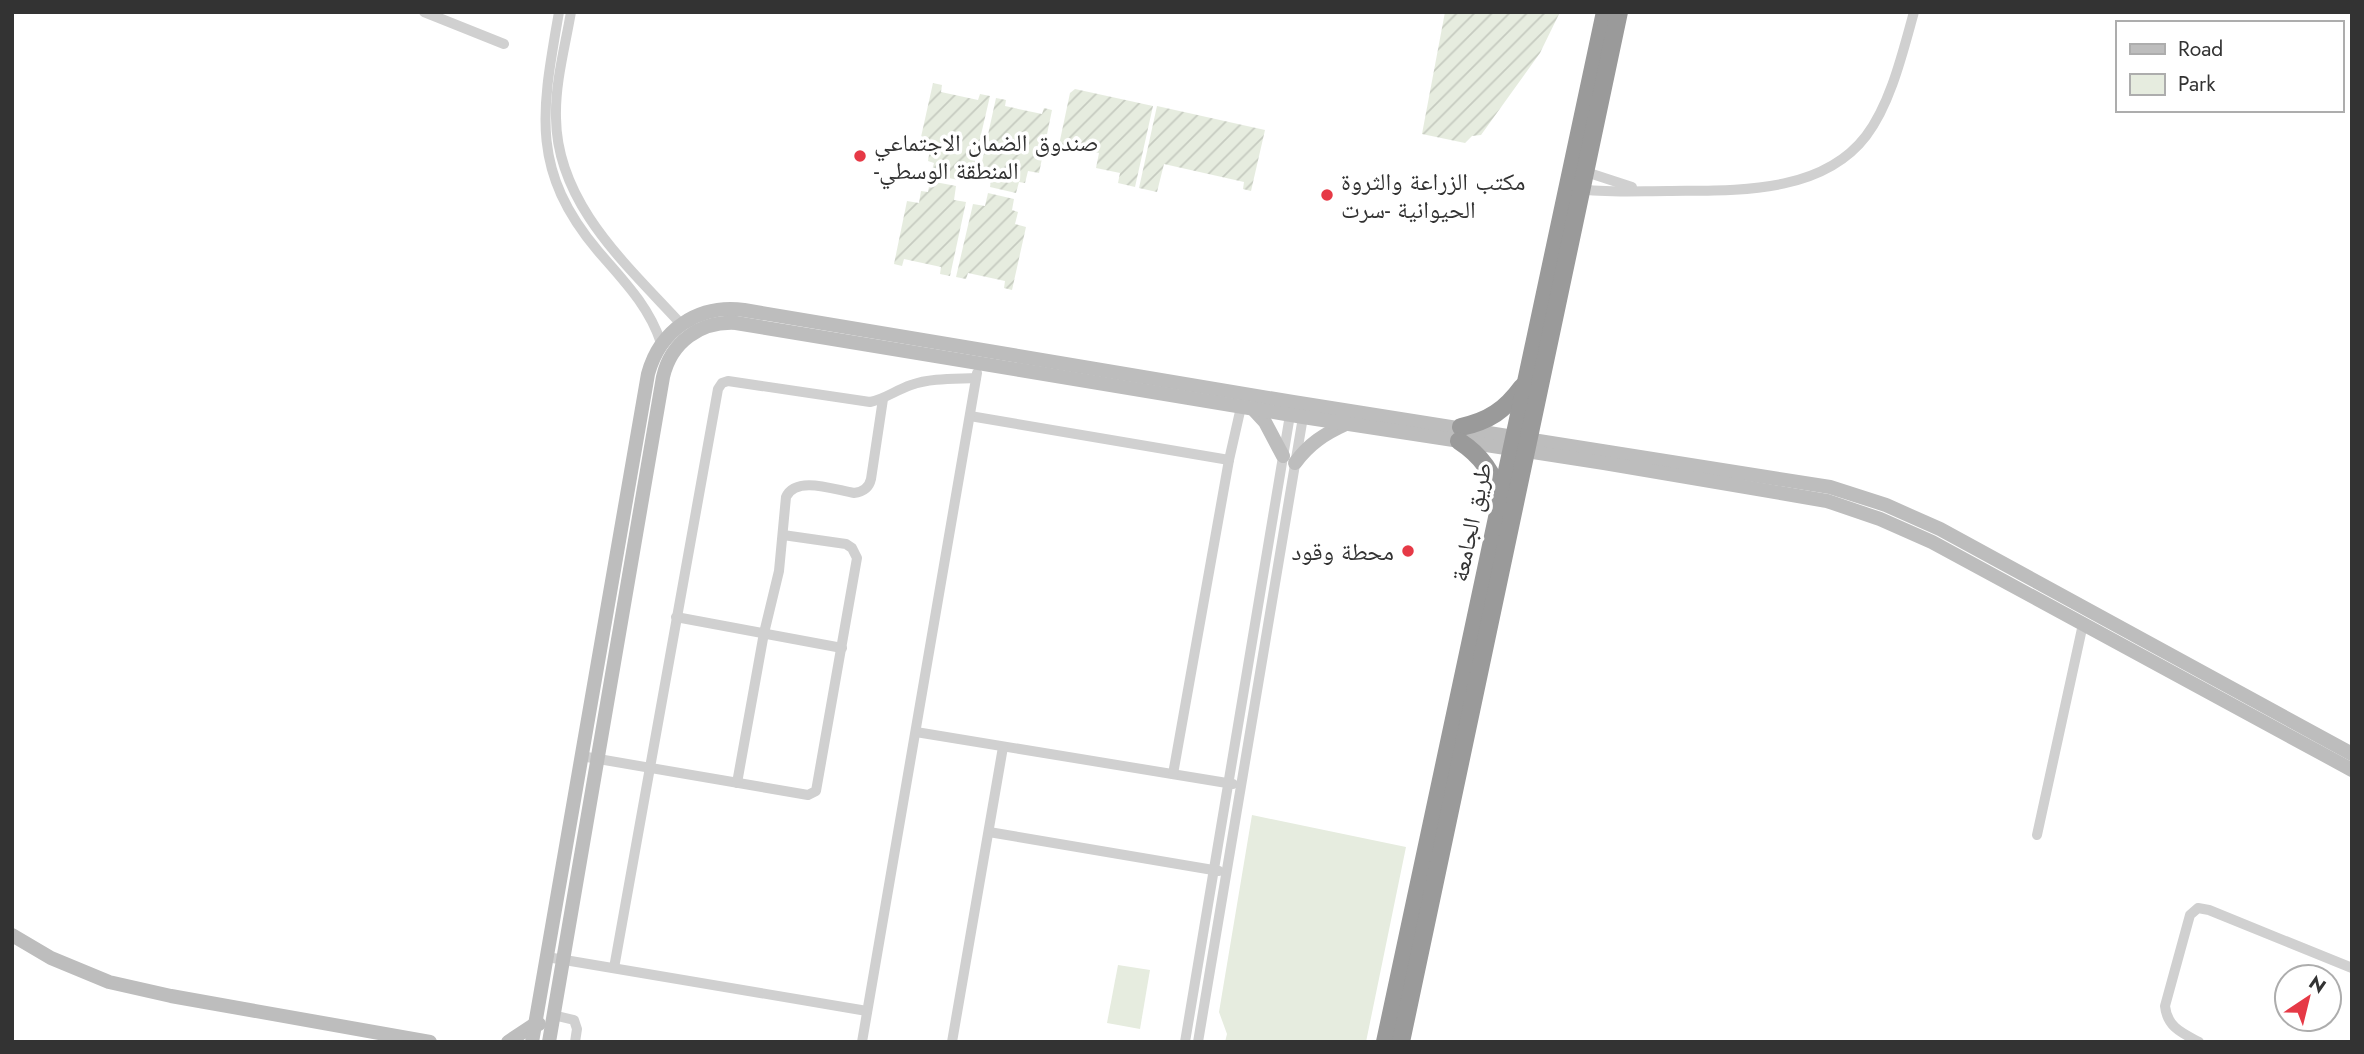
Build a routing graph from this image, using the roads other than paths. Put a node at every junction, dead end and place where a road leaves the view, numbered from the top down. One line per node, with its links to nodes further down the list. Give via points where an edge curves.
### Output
1 (424, 12): 7 (street)
2 (559, 12): 12 (street, via 544,113 552,171 574,218 645,306)
3 (571, 12): 11 (street, via 556,105 564,169 594,226)
4 (1605, 12): 8 (highway, طريق الجامعة)
5 (1619, 12): 8 (highway, طريق الجامعة)
6 (1914, 12): 9 (street, via 1885,104 1866,136 1845,157 1785,183)
7 (504, 44)
8 (1576, 179): 9 (street); 9 (street); 14 (highway, طريق الجامعة); 21 (highway, طريق الجامعة)
9 (1643, 191)
10 (708, 318): 11 (street); 12 (street); 13 (street, via 725,308 744,310)
11 (681, 324): 12 (street)
12 (667, 347): 34 (street, via 648,374); 35 (street)
13 (978, 364): 15 (street); 16 (street); 17 (street); 18 (street)
14 (1526, 382): 20 (highway, via 1493,417); 21 (highway, طريق الجامعة)
15 (883, 399): 25 (street, via 868,487 854,493 804,485 793,488 786,497); 27 (street, via 863,401 722,383)
16 (1247, 408): 17 (street); 22 (street, via 1265,422); 23 (street)
17 (1298, 409): 19 (street); 20 (street); 22 (street)
18 (970, 416): 23 (street); 31 (street)
19 (1347, 424): 20 (street); 22 (street)
20 (1460, 434): 21 (street); 24 (highway, via 1496,482)
21 (1521, 443): 24 (highway, طريق الجامعة); 26 (highway, طريق الجامعة); 28 (street, via 1827,501 1906,530); 33 (street, via 1830,487 1886,505 1940,529)
22 (1289, 459): 40 (street); 41 (street)
23 (1229, 460): 38 (street)
24 (1501, 499): 26 (highway, طريق الجامعة)
25 (783, 535): 29 (street); 30 (street, via 843,543 855,551)
26 (1487, 600): 46 (highway, طريق الجامعة)
27 (676, 617): 29 (street); 36 (street)
28 (2083, 624): 37 (street); 43 (street)
29 (764, 633): 30 (street); 39 (street)
30 (842, 648): 39 (street, via 816,791 808,795)
31 (916, 732): 32 (street); 52 (street)
32 (1003, 747): 38 (street); 42 (street)
33 (2352, 754)
34 (581, 756): 35 (street); 48 (street)
35 (597, 759): 36 (street); 49 (street)
36 (650, 768): 39 (street); 50 (street)
37 (2352, 770)
38 (1173, 774): 40 (street)
39 (737, 783)
40 (1228, 783): 41 (street); 44 (street)
41 (1241, 785): 45 (street)
42 (989, 832): 44 (street); 61 (street)
43 (2037, 835)
44 (1214, 870): 45 (street); 62 (street)
45 (1226, 873): 63 (street)
46 (1428, 877): 64 (highway, طريق الجامعة); 65 (highway, طريق الجامعة)
47 (12, 935): 55 (street, via 51,958 109,982)
48 (547, 957): 49 (street); 54 (street)
49 (563, 960): 50 (street); 53 (street)
50 (614, 968): 52 (street)
51 (2352, 968): 66 (street, via 2198,908 2190,915 2165,1006 2171,1025)
52 (867, 1011): 60 (street)
53 (553, 1021): 54 (street); 58 (street); 59 (street, via 574,1020)
54 (536, 1024): 56 (street); 57 (street)
55 (430, 1042)
56 (508, 1042)
57 (532, 1042)
58 (549, 1042)
59 (575, 1042)
60 (862, 1042)
61 (952, 1042)
62 (1185, 1042)
63 (1198, 1042)
64 (1385, 1042)
65 (1401, 1042)
66 (2199, 1042)

